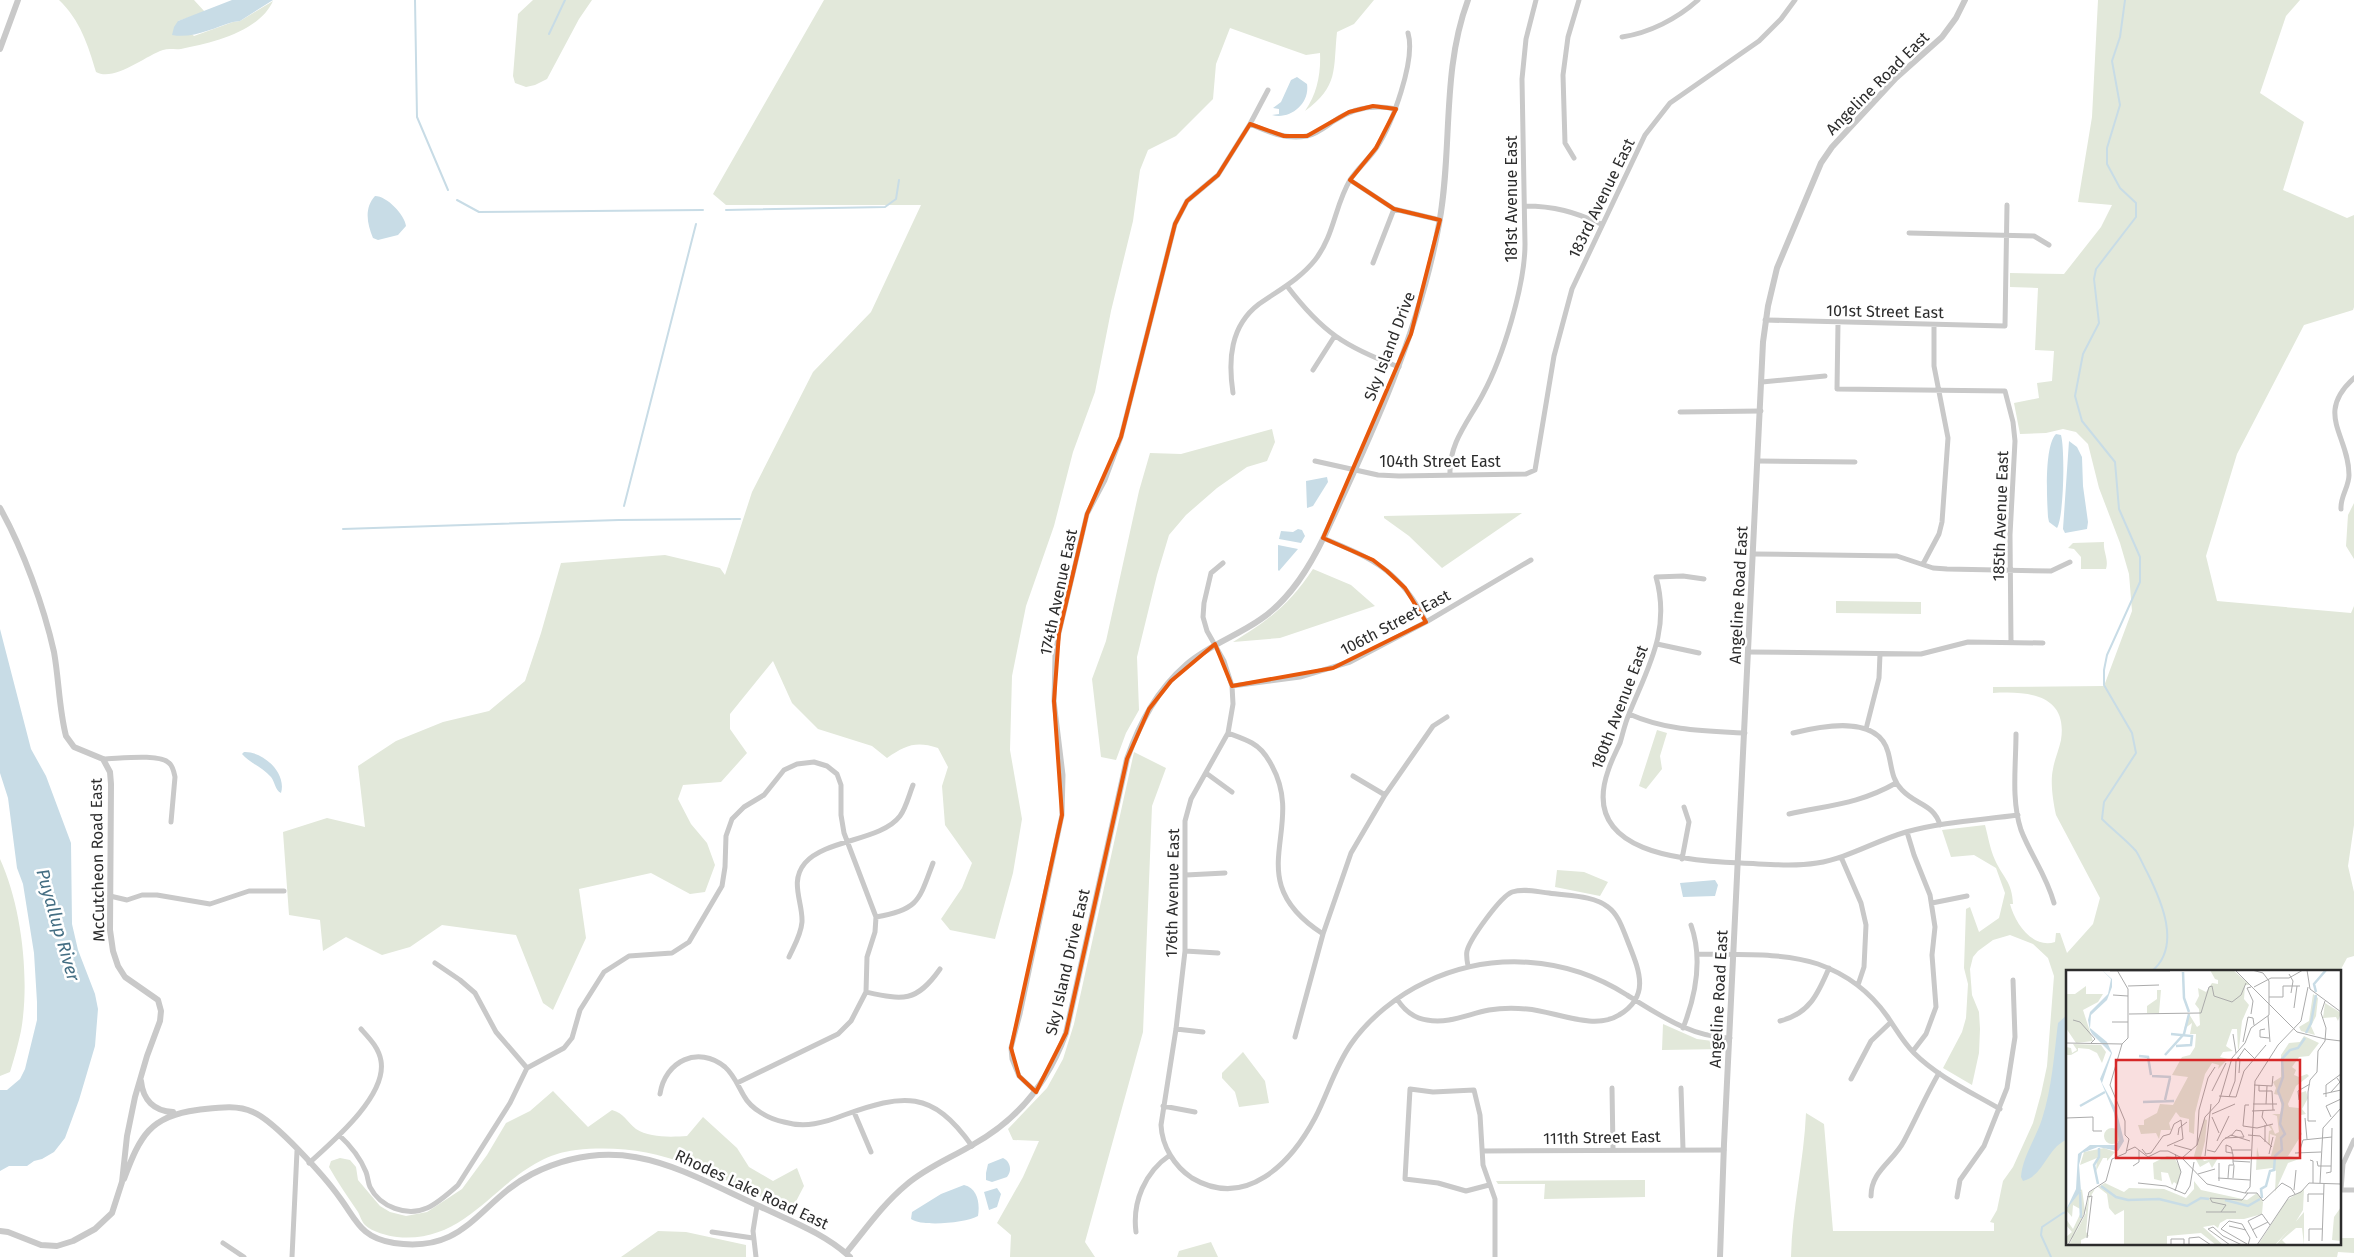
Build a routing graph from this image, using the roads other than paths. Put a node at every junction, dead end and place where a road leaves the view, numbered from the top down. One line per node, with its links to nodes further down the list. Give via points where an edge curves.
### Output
1 (18, 0): 10 (street)
2 (1468, 0): 19 (street, Sky Island Drive, via 1452,58)
3 (1536, 0): 17 (street, 181st Avenue East, via 1526,39 1522,79)
4 (1580, 0): 14 (street, via 1568,37 1562,75 1565,143)
5 (1698, 0): 9 (street, via 1642,34)
6 (1795, 0): 20 (street, 183rd Avenue East, via 1759,41 1679,96 1660,113 1645,135)
7 (1965, 0): 26 (street, Angeline Road East, via 1942,36 1896,78 1826,155 1777,268)
8 (1408, 33): 12 (street, via 1410,48)
9 (1622, 37)
10 (0, 49)
11 (1268, 90): 13 (street)
12 (1396, 109): 13 (street, via 1373,106 1355,110 1307,136 1284,136); 15 (street, via 1376,148)
13 (1250, 124): 129 (street, 174th Avenue East, via 1218,175 1187,201 1175,224 1121,437 1087,514 1059,633 1054,701 1063,776 1062,815 1011,1048 1019,1076)
14 (1574, 158)
15 (1350, 180): 18 (street); 25 (street, via 1319,254)
16 (2008, 205): 22 (street)
17 (1525, 206): 20 (street, via 1570,210); 44 (street, 181st Avenue East, via 1525,254 1514,313 1490,380 1456,440)
18 (1394, 209): 19 (street); 24 (street)
19 (1440, 220): 30 (street, Sky Island Drive, via 1422,302)
20 (1601, 224): 43 (street, 183rd Avenue East, via 1577,276 1554,356)
21 (1909, 233): 22 (street)
22 (2007, 235): 23 (street, via 2034,236); 28 (street, 101st Street East, via 2005,326)
23 (2049, 245)
24 (1373, 263)
25 (1287, 286): 29 (street, via 1307,313); 36 (street, via 1258,305 1239,328 1230,358)
26 (1765, 320): 27 (street, 101st Street East); 34 (street, Angeline Road East)
27 (1838, 322): 28 (street, 101st Street East); 35 (street, via 1837,389)
28 (1934, 324): 35 (street, via 1933,355)
29 (1334, 337): 30 (street, via 1355,350); 31 (street)
30 (1399, 367): 42 (street, Sky Island Drive)
31 (1313, 370)
32 (1824, 376): 34 (street)
33 (2354, 378): 46 (street, via 2338,396 2334,406 2334,417 2347,455 2349,478 2340,502)
34 (1762, 382): 37 (street, Angeline Road East)
35 (1940, 391): 52 (street, via 1948,438 1942,522); 53 (street, 185th Avenue East, via 2005,391 2015,442)
36 (1233, 393)
37 (1761, 411): 38 (street); 40 (street, Angeline Road East)
38 (1680, 412)
39 (1315, 461): 42 (street, 104th Street East)
40 (1758, 462): 41 (street); 48 (street, Angeline Road East)
41 (1855, 462)
42 (1353, 469): 44 (street, 104th Street East, via 1378,475); 47 (street, Sky Island Drive)
43 (1535, 470): 44 (street, 104th Street East, via 1526,474)
44 (1450, 474)
45 (0, 508): 71 (street, McCutcheon Road East, via 35,588 49,633 66,736 74,747)
46 (2341, 509)
47 (1323, 538): 55 (street, via 1373,560 1387,571 1405,588); 59 (street, Sky Island Drive, via 1305,573 1275,608)
48 (1754, 554): 52 (street, via 1897,556); 60 (street, Angeline Road East)
49 (1531, 560): 55 (street, 106th Street East)
50 (1223, 562): 59 (street, 176th Avenue East, via 1211,573 1204,603 1203,617)
51 (2070, 562): 53 (street, via 2051,570)
52 (1923, 564): 53 (street, via 1946,570)
53 (2011, 570): 56 (street, 185th Avenue East)
54 (1704, 579): 58 (street, 180th Avenue East, via 1656,577 1660,599)
55 (1426, 622): 63 (street, 106th Street East, via 1333,668 1300,677)
56 (2011, 642): 57 (street); 62 (street, via 1968,642 1924,654)
57 (2042, 643)
58 (1657, 644): 61 (street); 64 (street, 180th Avenue East, via 1650,670)
59 (1215, 645): 63 (street, 176th Avenue East); 129 (street, Sky Island Drive East, via 1188,664 1158,695 1133,741 1066,1033 1052,1067)
60 (1748, 652): 62 (street); 68 (street, Angeline Road East)
61 (1699, 653)
62 (1880, 654): 66 (street, via 1879,678)
63 (1232, 686): 67 (street, 176th Avenue East, via 1233,704)
64 (1629, 714): 68 (street, via 1673,728); 86 (street, 180th Avenue East, via 1604,782 1603,801 1607,817 1632,843)
65 (1447, 718): 77 (street, via 1433,726)
66 (1866, 729): 69 (street, via 1835,726); 74 (street, via 1885,744)
67 (1228, 733): 72 (street, 176th Avenue East); 98 (street, via 1254,744 1276,773 1284,806 1277,854 1279,878 1287,900 1309,925)
68 (1745, 733): 88 (street, Angeline Road East)
69 (1793, 733)
70 (2016, 734): 80 (street)
71 (103, 759): 81 (street, via 157,758 169,762 174,770); 92 (street, McCutcheon Road East, via 110,772 111,784)
72 (1206, 773): 76 (street); 90 (street, 176th Avenue East, via 1187,811 1184,840)
73 (1353, 776): 77 (street)
74 (1896, 783): 79 (street, via 1852,803); 82 (street, via 1907,795 1931,808)
75 (913, 785): 84 (street, via 904,809 894,822)
76 (1232, 792)
77 (1385, 795): 98 (street, via 1351,853)
78 (1684, 807): 86 (street, via 1689,822)
79 (1789, 814)
80 (2018, 815): 82 (street, 180th Avenue East); 95 (street)
81 (171, 822)
82 (1940, 825): 83 (street, 180th Avenue East)
83 (1907, 832): 85 (street, 180th Avenue East); 94 (street)
84 (847, 842): 96 (street); 103 (street, via 817,854 801,869 796,892 802,924); 122 (street, via 837,774 814,762 784,770 764,795 732,819 726,836 722,886 689,942 672,953 629,956 612,965 580,1010 572,1038 564,1048)
85 (1841, 857): 88 (street, 180th Avenue East, via 1805,865); 109 (street, via 1861,903 1866,925 1864,967)
86 (1682, 859): 88 (street, 180th Avenue East)
87 (933, 863): 96 (street, via 921,895 914,904 900,912)
88 (1739, 863): 102 (street, Angeline Road East)
89 (1225, 873): 90 (street)
90 (1186, 875): 99 (street, 176th Avenue East)
91 (284, 891): 92 (street, via 249,891 210,904 148,895 127,900)
92 (110, 896): 124 (street, McCutcheon Road East, via 110,930 118,966 125,977 154,996 161,1011 157,1033)
93 (1967, 896): 94 (street)
94 (1932, 903): 121 (street, via 1936,1006 1926,1034)
95 (2054, 903)
96 (876, 917): 110 (street, via 866,966)
97 (1691, 925): 101 (street)
98 (1323, 934): 119 (street)
99 (1185, 951): 100 (street); 117 (street, 176th Avenue East)
100 (1218, 952)
101 (1697, 954): 102 (street); 115 (street, via 1695,993)
102 (1734, 955): 106 (street, via 1790,958); 120 (street, Angeline Road East)
103 (789, 958)
104 (435, 963): 122 (street, via 476,993 496,1032)
105 (1468, 966): 111 (street, via 1423,983); 112 (street, via 1524,961 1555,965 1586,973); 112 (street, via 1469,946 1494,907 1508,894 1521,890 1594,900 1608,907 1617,918 1638,965 1640,988)
106 (1829, 968): 109 (street); 113 (street, via 1810,1005 1797,1015)
107 (940, 969): 110 (street, via 924,989 908,996 893,998)
108 (2013, 980): 132 (street, via 2015,1037)
109 (1858, 985): 114 (street, via 1878,1003)
110 (866, 992): 126 (street, via 851,1021 838,1034)
111 (1397, 999): 112 (street, via 1416,1017 1442,1022 1500,1009 1536,1010 1582,1021 1608,1020 1619,1015); 145 (street, via 1353,1041 1332,1076 1315,1118 1272,1173 1249,1185 1222,1188 1190,1176)
112 (1634, 999): 115 (street)
113 (1780, 1021)
114 (1891, 1022): 121 (street); 125 (street, via 1871,1042)
115 (1683, 1028): 120 (street)
116 (361, 1029): 136 (street, via 374,1043 382,1062 380,1082)
117 (1176, 1030): 118 (street); 131 (street, 176th Avenue East)
118 (1203, 1032)
119 (1295, 1037)
120 (1730, 1038): 142 (street, Angeline Road East)
121 (1912, 1052): 123 (street)
122 (527, 1068): 136 (street, via 510,1102 458,1185 428,1208 404,1211 376,1197 359,1156)
123 (1939, 1073): 132 (street); 150 (street, via 1901,1147 1877,1174)
124 (140, 1078): 133 (street, Rhodes Lake Road East, via 143,1093 152,1106 164,1112); 148 (street, McCutcheon Road East, via 127,1136)
125 (1851, 1079)
126 (737, 1082): 130 (street, via 718,1063 695,1058 670,1069 661,1083); 134 (street, via 745,1098 755,1108 786,1123 818,1124)
127 (1612, 1088): 139 (street)
128 (1681, 1088): 140 (street)
129 (1036, 1092): 138 (street, Sky Island Drive East, via 1002,1126)
130 (660, 1094)
131 (1163, 1106): 135 (street); 145 (street, 176th Avenue East, via 1161,1132)
132 (2000, 1109): 151 (street, via 1984,1146 1960,1180)
133 (180, 1112): 141 (street, Rhodes Lake Road East, via 228,1107 246,1109 270,1123); 148 (street, Rhodes Lake Road East, via 163,1118 148,1132)
134 (854, 1112): 138 (street, via 891,1100 921,1103 946,1115); 144 (street)
135 (1195, 1112)
136 (339, 1135): 146 (street)
137 (2354, 1140): 147 (street, via 2343,1164)
138 (972, 1146): 158 (street, Sky Island Drive East, via 931,1167 906,1185)
139 (1613, 1149): 140 (street, 111th Street East); 143 (street, 111th Street East)
140 (1683, 1149): 142 (street, 111th Street East)
141 (297, 1150): 146 (street, Rhodes Lake Road East); 160 (street)
142 (1724, 1150): 163 (street, Angeline Road East)
143 (1482, 1151): 149 (street); 149 (street, via 1480,1115 1474,1090 1433,1092 1410,1089 1405,1179 1466,1191)
144 (871, 1152)
145 (1170, 1155): 155 (street, via 1145,1181 1135,1212)
146 (309, 1164): 152 (street, Rhodes Lake Road East, via 340,1197 361,1229 376,1238 400,1244 431,1243 448,1238 522,1180 561,1162 590,1156 617,1154 667,1164)
147 (2342, 1177)
148 (122, 1182): 153 (street, McCutcheon Road East, via 109,1216 95,1229 73,1240 57,1246 40,1245)
149 (1489, 1185): 162 (street, via 1495,1199)
150 (1871, 1196)
151 (1958, 1197)
152 (758, 1206): 156 (street); 158 (street, Rhodes Lake Road East, via 814,1232)
153 (0, 1231)
154 (712, 1232): 156 (street)
155 (1136, 1232)
156 (753, 1238): 161 (street)
157 (223, 1243): 159 (street)
158 (848, 1255)
159 (244, 1257)
160 (291, 1257)
161 (756, 1257)
162 (1496, 1257)
163 (1720, 1257)

